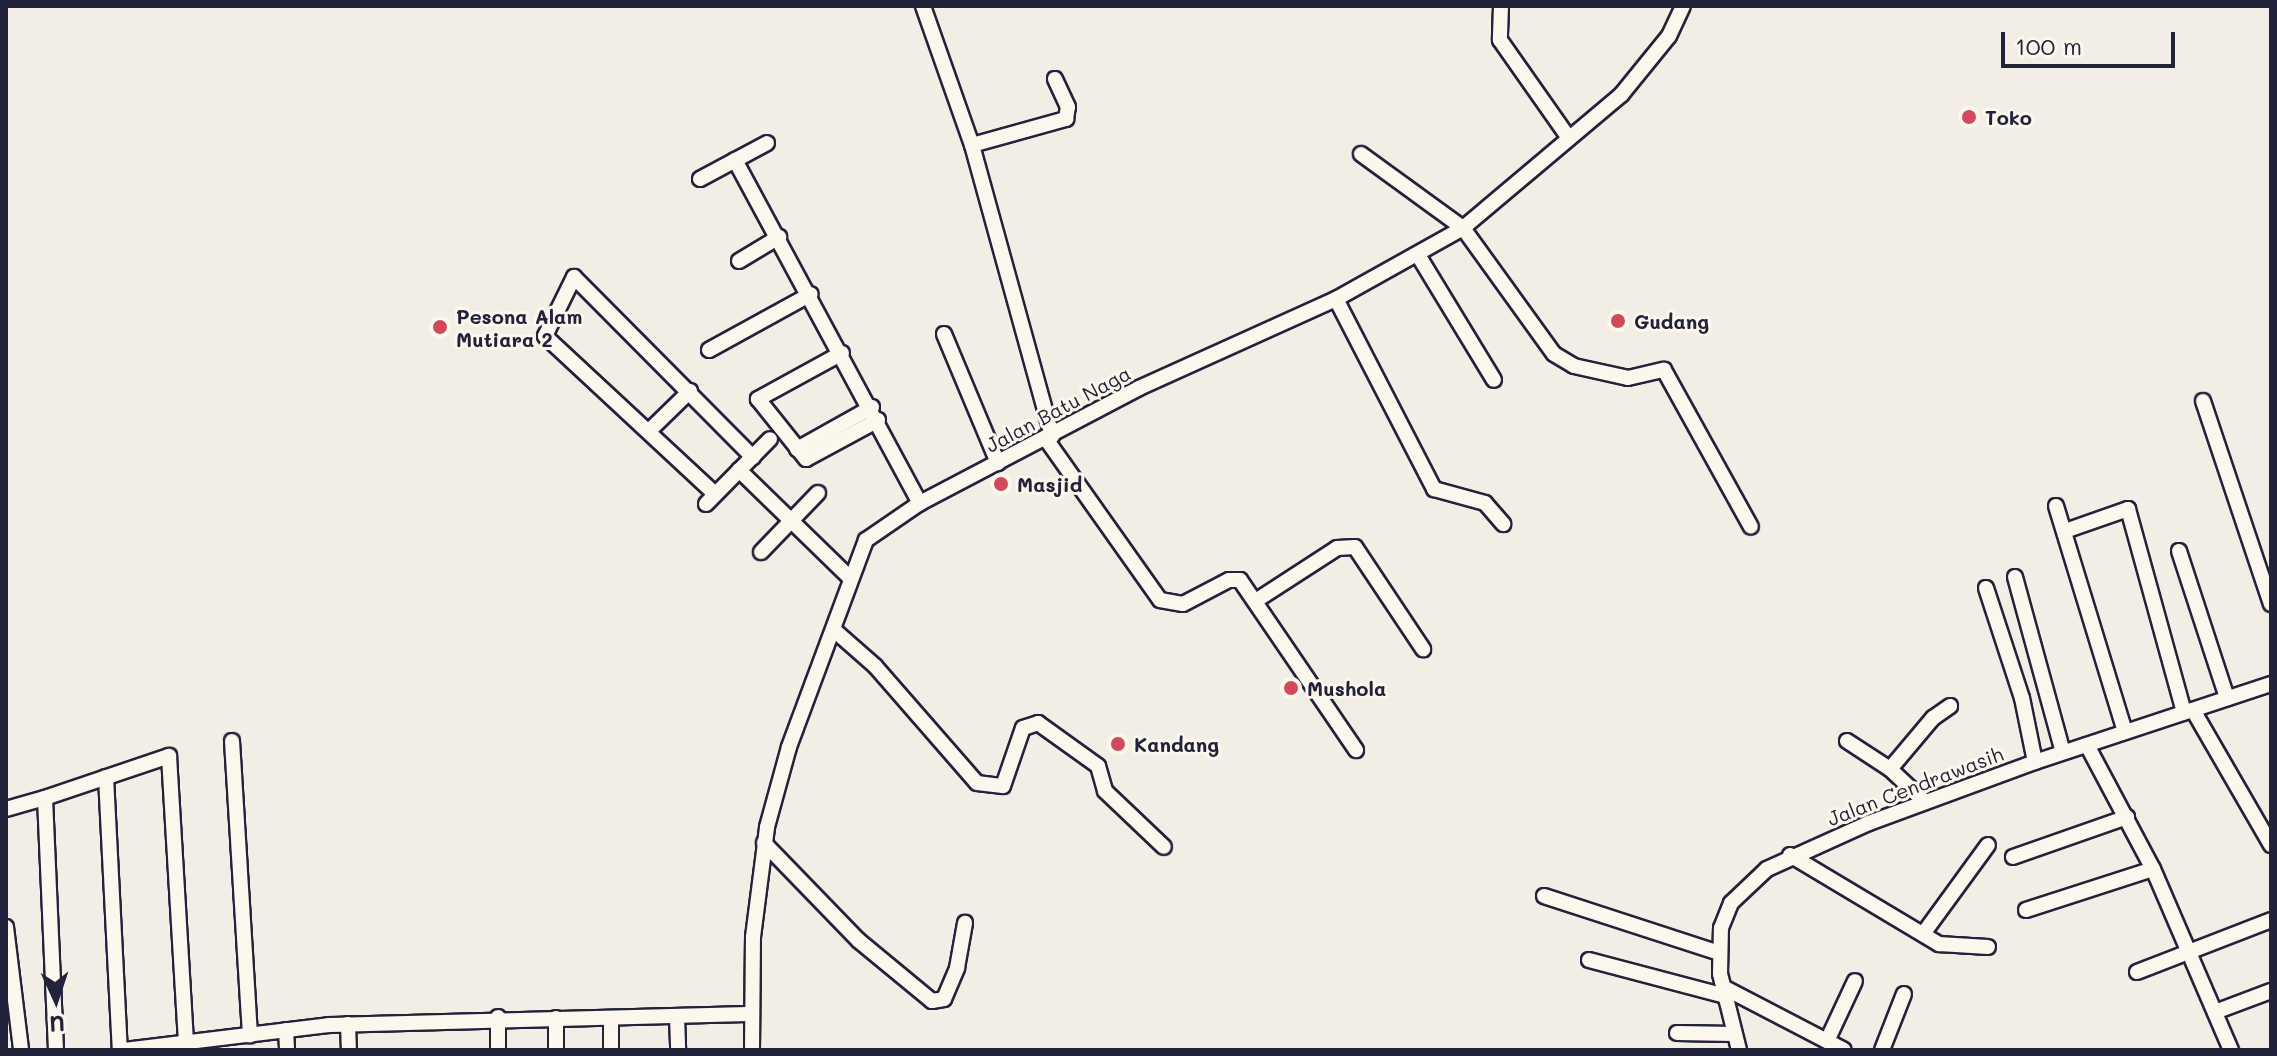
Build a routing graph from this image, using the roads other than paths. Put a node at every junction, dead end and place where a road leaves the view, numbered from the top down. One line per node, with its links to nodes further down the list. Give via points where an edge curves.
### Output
1 (923, 6): 7 (street)
2 (1501, 6): 5 (street, via 1500,40)
3 (1683, 6): 5 (street, Jalan Batu Naga, via 1644,71)
4 (1055, 79): 7 (street, via 1068,107 1066,119)
5 (1569, 138): 11 (street, Jalan Batu Naga)
6 (767, 143): 9 (street)
7 (972, 145): 25 (street)
8 (1361, 154): 11 (street)
9 (735, 160): 10 (street); 12 (street)
10 (700, 179)
11 (1463, 228): 13 (street, Jalan Batu Naga); 35 (street, via 1554,354 1574,366 1628,378 1664,370)
12 (779, 237): 14 (street); 15 (street)
13 (1418, 255): 16 (street, Jalan Batu Naga); 20 (street)
14 (739, 261)
15 (811, 294): 18 (street); 19 (street)
16 (1336, 299): 25 (street, Jalan Batu Naga, via 1139,388); 34 (street, via 1434,489 1485,503)
17 (944, 334): 28 (street)
18 (709, 350)
19 (842, 353): 23 (street); 23 (street, via 758,396 806,459)
20 (1494, 380)
21 (690, 391): 24 (street); 24 (street, via 574,277 545,336); 27 (street)
22 (2203, 401): 43 (street)
23 (875, 414): 31 (street)
24 (650, 430): 29 (street, via 710,499)
25 (1049, 437): 28 (street, Jalan Batu Naga); 42 (street, via 1160,600 1183,604 1232,579 1240,580)
26 (770, 439): 27 (street)
27 (753, 457): 29 (street)
28 (998, 463): 31 (street, Jalan Batu Naga)
29 (739, 470): 33 (street)
30 (818, 493): 33 (street)
31 (920, 503): 40 (street, Jalan Batu Naga, via 871,533)
32 (2056, 506): 36 (street)
33 (789, 523): 38 (street); 40 (street)
34 (1503, 524)
35 (1751, 527)
36 (2065, 531): 49 (street, via 2128,509); 50 (street)
37 (2179, 551): 47 (street)
38 (761, 552)
39 (2015, 577): 55 (street)
40 (851, 579): 44 (street, Jalan Batu Naga)
41 (1986, 588): 56 (street, via 2022,698)
42 (1257, 600): 45 (street, via 1347,545 1355,547); 54 (street)
43 (2271, 604)
44 (834, 630): 63 (street, Jalan Batu Naga, via 789,747); 66 (street, via 875,666 977,783 1003,786 1023,728 1038,723 1098,766 1105,791)
45 (1423, 649)
46 (2271, 684): 47 (street, Jalan Cendrawasih)
47 (2227, 698): 49 (street, Jalan Cendrawasih)
48 (1950, 706): 57 (street, via 1933,718)
49 (2189, 711): 50 (street, Jalan Cendrawasih); 65 (street)
50 (2125, 732): 53 (street, Jalan Cendrawasih)
51 (232, 741): 95 (street)
52 (1847, 741): 57 (street)
53 (2087, 745): 55 (street, Jalan Cendrawasih); 62 (street)
54 (1356, 750)
55 (2063, 752): 56 (street, Jalan Cendrawasih)
56 (2035, 762): 60 (street, Jalan Cendrawasih)
57 (1890, 769): 60 (street)
58 (106, 777): 59 (street); 96 (street, via 169,756); 103 (street)
59 (45, 798): 61 (street); 102 (street)
60 (1925, 802): 67 (street, Jalan Cendrawasih)
61 (6, 809)
62 (2127, 817): 68 (street); 69 (street)
63 (764, 843): 73 (street, via 858,940 932,1001 944,999); 86 (street, Jalan Batu Naga)
64 (1988, 845): 75 (street)
65 (2271, 845)
66 (1164, 847)
67 (1790, 855): 75 (street); 77 (street, Jalan Cendrawasih, via 1751,881 1731,903)
68 (2013, 857)
69 (2153, 869): 71 (street); 78 (street)
70 (1544, 896): 77 (street)
71 (2026, 910)
72 (2271, 920): 78 (street)
73 (965, 923)
74 (6, 927): 101 (street)
75 (1923, 934): 76 (street, via 1951,948)
76 (1988, 947)
77 (1719, 953): 83 (street, Jalan Cendrawasih)
78 (2189, 953): 80 (street); 85 (street)
79 (1589, 960): 83 (street)
80 (2137, 972)
81 (1855, 981): 97 (street)
82 (2271, 991): 85 (street)
83 (1724, 992): 94 (street, Jalan Cendrawasih); 97 (street)
84 (1904, 994): 113 (street)
85 (2215, 1012): 114 (street)
86 (750, 1014): 87 (street); 99 (street, Jalan Batu Naga)
87 (677, 1016): 90 (street); 109 (street)
88 (498, 1017): 89 (street); 91 (street); 106 (street)
89 (556, 1018): 90 (street); 107 (street)
90 (611, 1018): 108 (street)
91 (348, 1024): 92 (street); 105 (street)
92 (286, 1030): 95 (street); 104 (street)
93 (1677, 1033): 94 (street)
94 (1734, 1034): 111 (street, Jalan Cendrawasih)
95 (250, 1035): 98 (street)
96 (186, 1041): 98 (street); 100 (street)
97 (1827, 1041): 112 (street)
98 (218, 1044)
99 (751, 1045): 110 (street)
100 (156, 1048): 103 (street)
101 (21, 1050)
102 (56, 1050)
103 (121, 1050)
104 (287, 1050)
105 (349, 1050)
106 (498, 1050)
107 (556, 1050)
108 (611, 1050)
109 (678, 1050)
110 (765, 1050)
111 (1739, 1050)
112 (1844, 1050)
113 (1882, 1050)
114 (2231, 1050)

